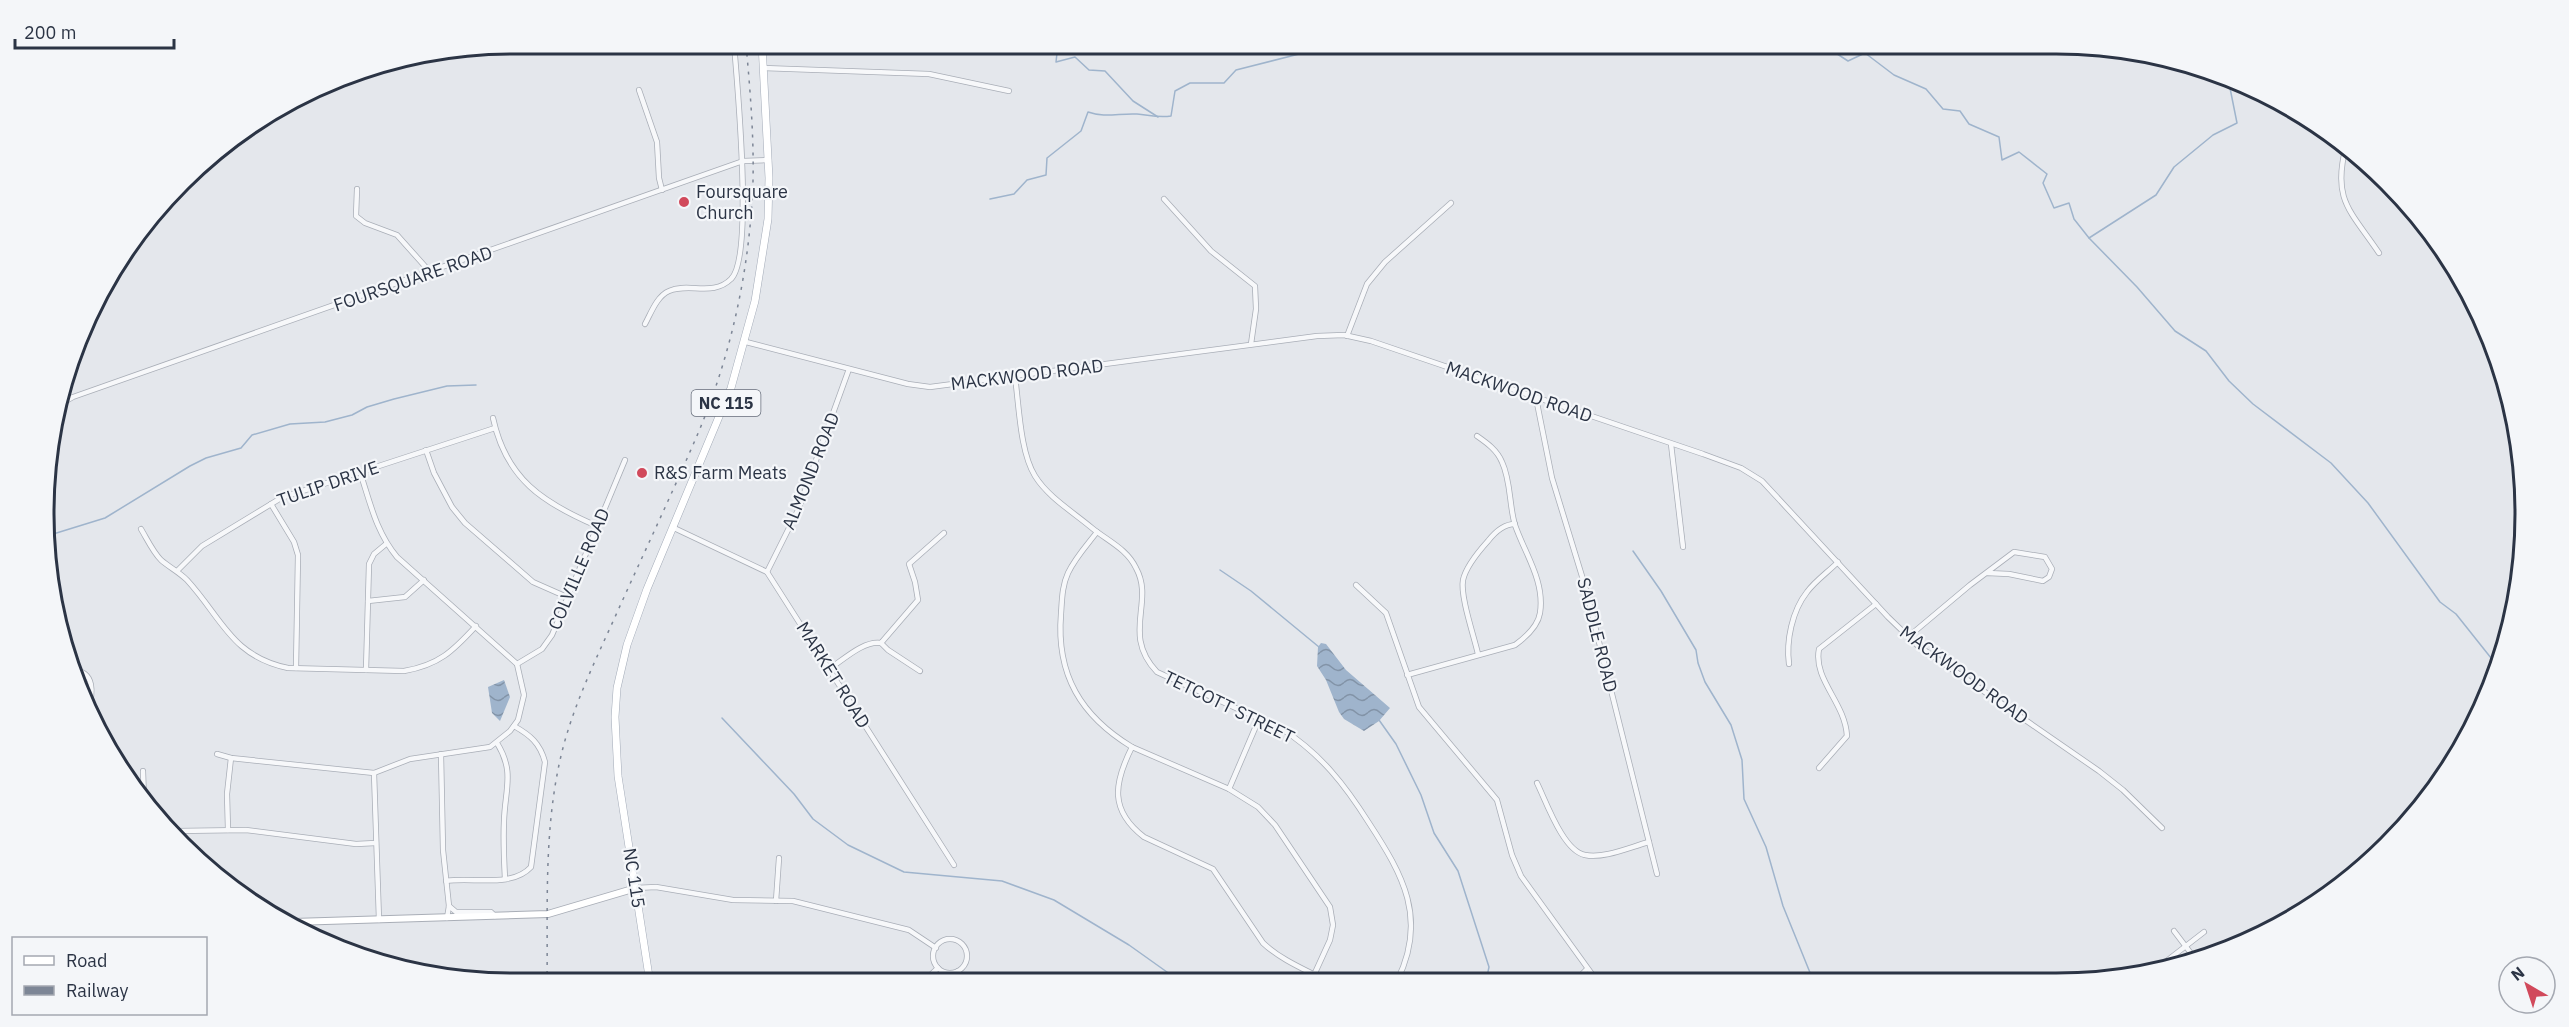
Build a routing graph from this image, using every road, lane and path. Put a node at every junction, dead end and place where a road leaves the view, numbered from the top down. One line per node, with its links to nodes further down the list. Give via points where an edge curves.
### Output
1 (735, 54): 8 (street)
2 (763, 54): 3 (main road, NC 115 / NC 115)
3 (764, 68): 5 (street, via 929,74); 7 (main road, NC 115 / NC 115)
4 (639, 90): 10 (street, via 657,142)
5 (1009, 91)
6 (2344, 156): 13 (street, via 2339,180 2342,195)
7 (769, 160): 8 (street, FOURSQUARE ROAD); 17 (main road, NC 115 / NC 115, via 763,261)
8 (743, 162): 10 (street, FOURSQUARE ROAD); 15 (street, via 737,271 724,285 715,288 669,290 658,300)
9 (357, 189): 14 (street, via 356,216 397,235)
10 (662, 190): 14 (street, FOURSQUARE ROAD)
11 (1164, 199): 18 (street, via 1212,250 1255,286)
12 (1451, 203): 16 (street, via 1385,262 1367,284)
13 (2379, 253)
14 (431, 273): 22 (street, FOURSQUARE ROAD)
15 (645, 324)
16 (1347, 336): 18 (street, MACKWOOD ROAD); 21 (street, MACKWOOD ROAD)
17 (746, 342): 19 (street, MACKWOOD ROAD); 33 (main road, NC 115 / NC 115)
18 (1251, 344): 20 (street, MACKWOOD ROAD)
19 (849, 369): 20 (street, MACKWOOD ROAD, via 930,387); 41 (street, ALMOND ROAD, via 798,510)
20 (1015, 377): 35 (street, TETCOTT STREET, via 1023,444 1035,476 1051,495)
21 (1536, 398): 26 (street, MACKWOOD ROAD); 77 (street, SADDLE ROAD, via 1546,455 1585,586)
22 (69, 399)
23 (493, 418): 24 (street)
24 (495, 428): 27 (street, TULIP DRIVE); 32 (street, via 520,477 558,509)
25 (1477, 436): 31 (street, via 1492,447 1502,462)
26 (1671, 444): 38 (street); 39 (street, MACKWOOD ROAD, via 1740,468 1762,481)
27 (426, 450): 29 (street, TULIP DRIVE); 45 (street, via 452,507 465,523 533,582)
28 (625, 460): 32 (street, COLVILLE ROAD)
29 (360, 472): 30 (street, TULIP DRIVE); 37 (street)
30 (271, 504): 40 (street, TULIP DRIVE, via 201,546); 54 (street, via 298,555)
31 (1515, 524): 51 (street, via 1508,524 1494,534 1463,579); 51 (street, via 1536,574 1542,600 1540,617 1528,636 1515,645)
32 (597, 526): 45 (street, COLVILLE ROAD)
33 (674, 528): 41 (street); 84 (main road, NC 115 / NC 115, via 638,611 617,688 615,747)
34 (141, 530): 40 (street, via 157,556)
35 (1097, 532): 61 (street, TETCOTT STREET, via 1127,553 1138,570 1139,641 1149,663 1157,672); 64 (street, via 1075,560 1064,583 1062,655 1070,683 1085,708 1104,728)
36 (944, 533): 50 (street, via 909,564 918,600)
37 (386, 543): 43 (street); 46 (street, via 369,564)
38 (1683, 547)
39 (1838, 562): 47 (street, MACKWOOD ROAD); 53 (street, via 1807,591 1794,614 1787,652)
40 (177, 572): 54 (street, via 236,644 267,663)
41 (767, 572): 55 (street, MARKET ROAD)
42 (1987, 573): 42 (street, via 2043,581 2052,569 2045,556 2014,552); 49 (street)
43 (423, 580): 46 (street, via 405,597); 48 (street)
44 (1356, 585): 59 (street, via 1386,613)
45 (567, 597): 52 (street, COLVILLE ROAD, via 548,641)
46 (368, 601): 56 (street)
47 (1876, 604): 49 (street, MACKWOOD ROAD); 68 (street, via 1819,649 1817,660 1822,678 1839,705 1847,736)
48 (476, 626): 52 (street); 56 (street, via 443,658 420,668)
49 (1908, 637): 74 (street, MACKWOOD ROAD, via 2099,771)
50 (880, 642): 55 (street, via 868,644); 57 (street)
51 (1478, 654): 59 (street)
52 (517, 664): 62 (street, via 524,695 523,708)
53 (1789, 664)
54 (296, 668): 56 (street)
55 (829, 669): 80 (street, MARKET ROAD)
56 (366, 670)
57 (920, 671)
58 (83, 673): 60 (street, via 90,680)
59 (1407, 675): 98 (street, via 1419,707 1497,800 1521,876)
60 (92, 697)
61 (1259, 719): 73 (street); 104 (street, TETCOTT STREET, via 1300,741 1327,764 1397,867 1406,890 1411,926)
62 (514, 726): 63 (street); 82 (street, via 536,742 545,762 531,867 516,879)
63 (497, 743): 66 (street); 82 (street, via 509,772 504,821)
64 (1132, 747): 73 (street); 102 (street, via 1118,782 1119,803 1128,822 1144,837 1213,869 1263,943)
65 (216, 754): 67 (street)
66 (441, 754): 70 (street, via 410,759); 83 (street)
67 (231, 758): 70 (street); 75 (street)
68 (1819, 768)
69 (143, 771): 72 (street)
70 (374, 773): 78 (street)
71 (1538, 783): 77 (street, via 1563,835 1583,855)
72 (144, 786)
73 (1229, 789): 103 (street, via 1258,807 1275,825 1330,907 1330,940)
74 (2162, 828)
75 (228, 830): 76 (street); 78 (street)
76 (182, 831)
77 (1649, 842): 81 (street, SADDLE ROAD)
78 (376, 843): 89 (street)
79 (778, 858): 85 (street)
80 (954, 865)
81 (1657, 874)
82 (505, 879): 83 (street)
83 (446, 881): 86 (street)
84 (636, 888): 85 (street); 87 (street, via 548,914); 100 (main road, NC 115 / NC 115)
85 (776, 901): 94 (street, via 793,901 909,930)
86 (449, 906): 87 (street, via 456,912 491,912); 88 (street)
87 (495, 916): 88 (street)
88 (447, 918): 89 (street)
89 (379, 920): 90 (street)
90 (301, 921)
91 (2174, 931): 93 (street)
92 (2204, 932): 93 (street)
93 (2186, 946): 95 (street); 96 (street)
94 (936, 948): 97 (street, via 933,958); 99 (street, via 947,940 963,945 967,959)
95 (2191, 952)
96 (2171, 958)
97 (938, 968): 99 (street); 101 (street)
98 (1587, 969): 105 (street); 106 (street)
99 (958, 971)
100 (649, 973)
101 (932, 973)
102 (1310, 973)
103 (1315, 973)
104 (1400, 973)
105 (1583, 973)
106 (1590, 973)

